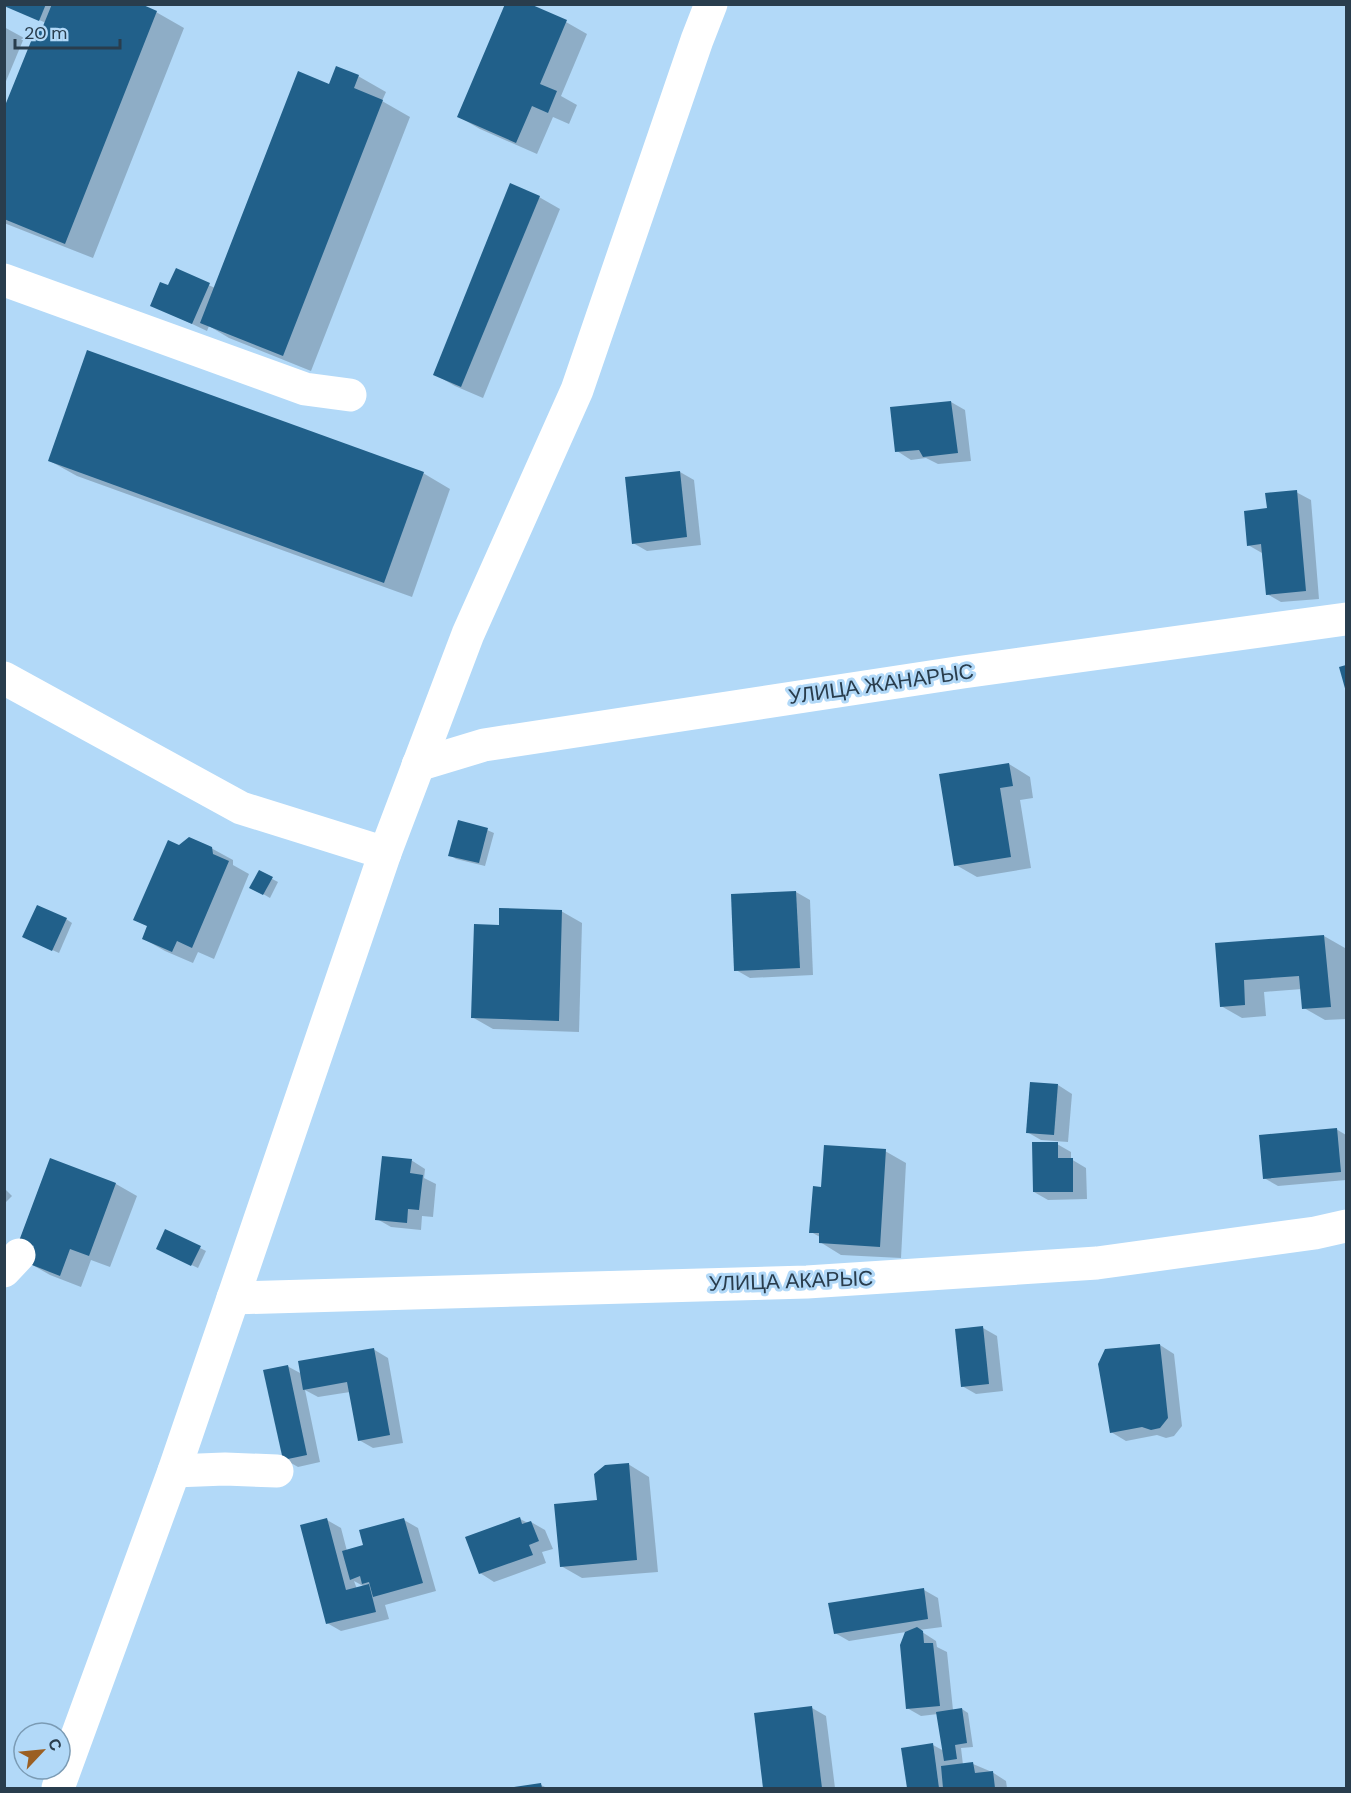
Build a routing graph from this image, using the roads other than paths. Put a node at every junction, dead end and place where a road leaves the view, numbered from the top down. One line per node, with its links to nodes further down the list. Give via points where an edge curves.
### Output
1 (711, 4): 6 (street, via 577,390 468,634)
2 (4, 280): 3 (street, via 305,389)
3 (350, 395)
4 (1347, 619): 6 (street, УЛИЦА ЖАНАРЫС, via 484,744)
5 (4, 678): 7 (street, via 241,808)
6 (418, 765): 7 (street)
7 (385, 853): 9 (street)
8 (1347, 1226): 9 (street, УЛИЦА АКАРЫС, via 1097,1263 807,1282)
9 (233, 1298): 10 (street)
10 (174, 1471): 11 (street); 12 (street)
11 (277, 1471)
12 (58, 1788)

